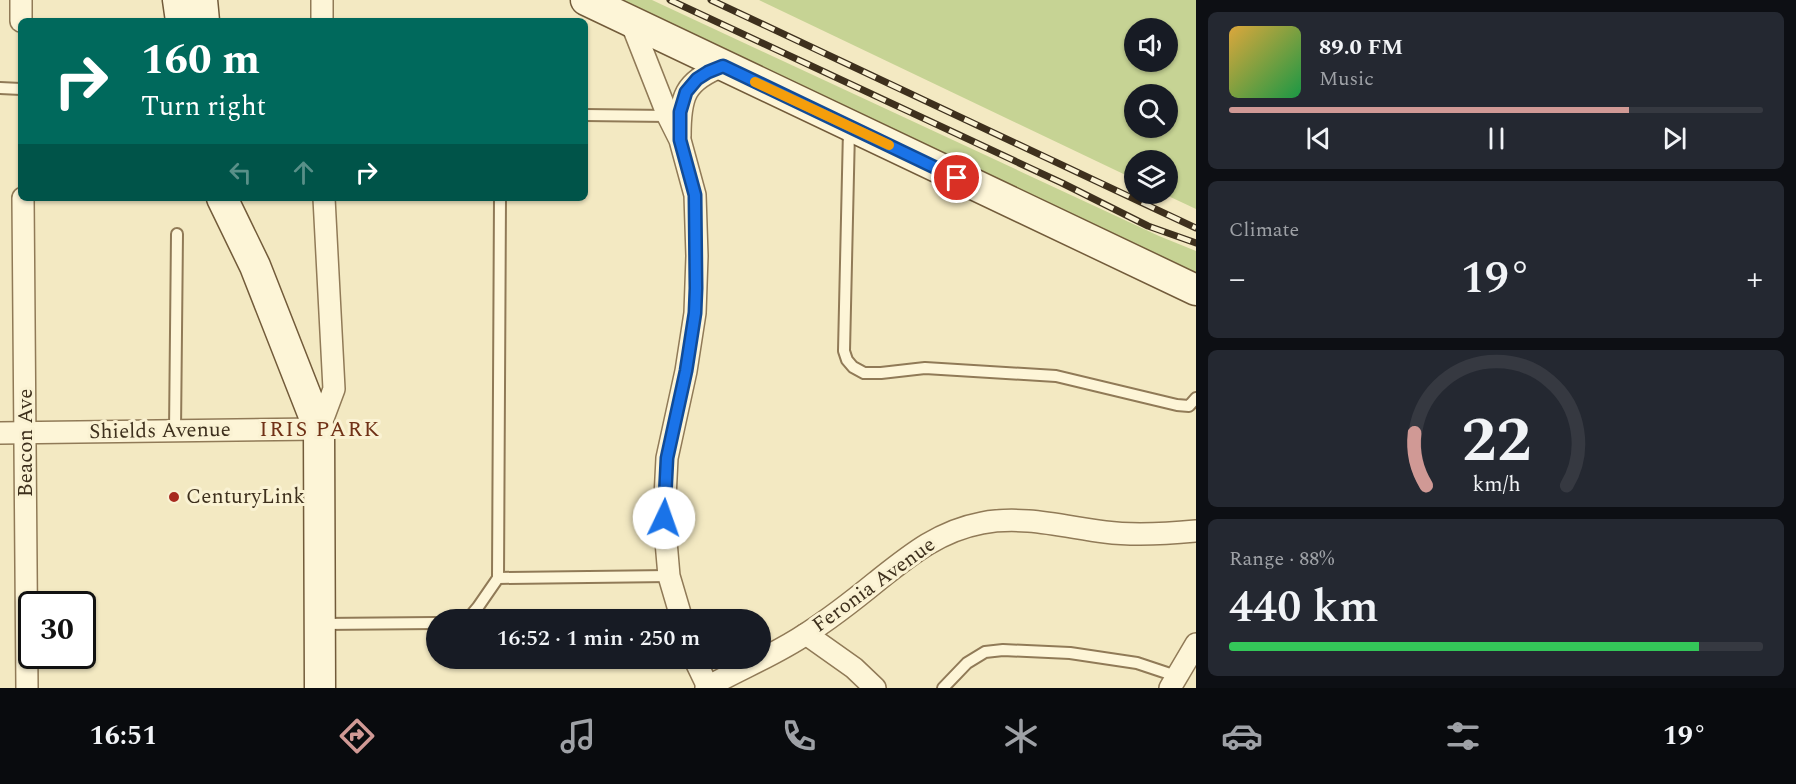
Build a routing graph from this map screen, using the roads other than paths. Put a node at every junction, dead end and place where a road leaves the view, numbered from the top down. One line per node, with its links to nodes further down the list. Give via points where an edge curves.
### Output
1 (21, 0): 6 (street)
2 (178, 0): 7 (street)
3 (202, 0): 8 (street)
4 (322, 0): 9 (street)
5 (586, 0): 10 (street)
6 (21, 18)
7 (180, 18)
8 (204, 18)
9 (322, 18)
10 (631, 22): 11 (street); 15 (street)
11 (723, 66): 16 (street); 17 (street, via 697,79 686,92 680,112)
12 (0, 88): 13 (lane)
13 (18, 89)
14 (588, 116): 15 (lane)
15 (668, 116): 17 (street)
16 (849, 126): 25 (street); 26 (lane, via 844,351 853,367 864,373 925,368 1056,376 1177,405 1189,406)
17 (680, 140): 32 (street, via 695,195 696,288 686,371 667,458 664,518)
18 (23, 201): 29 (street, Beacon Ave)
19 (223, 201): 24 (street)
20 (241, 201): 24 (street)
21 (324, 201): 27 (street, via 334,389)
22 (500, 201): 33 (lane)
23 (177, 234): 28 (lane)
24 (255, 266): 27 (street)
25 (1196, 290)
26 (1196, 398)
27 (319, 429): 28 (street, Shields Avenue); 37 (street)
28 (175, 431): 29 (street, Shields Avenue)
29 (26, 432): 30 (street, Shields Avenue); 43 (street, Beacon Ave)
30 (0, 433)
31 (1196, 531): 38 (street, Feronia Avenue, via 1144,535 1013,520 956,529 911,554)
32 (669, 576): 33 (lane); 35 (street)
33 (498, 578): 34 (lane)
34 (476, 609)
35 (679, 609)
36 (426, 623): 37 (lane)
37 (319, 624): 44 (street)
38 (806, 634): 42 (street, Feronia Avenue); 45 (street)
39 (1196, 644): 41 (street)
40 (699, 669): 42 (street)
41 (1173, 682): 46 (lane, via 1137,663 1070,653 1003,650 985,652 967,663)
42 (707, 687)
43 (27, 688)
44 (320, 688)
45 (875, 688)
46 (943, 688)

